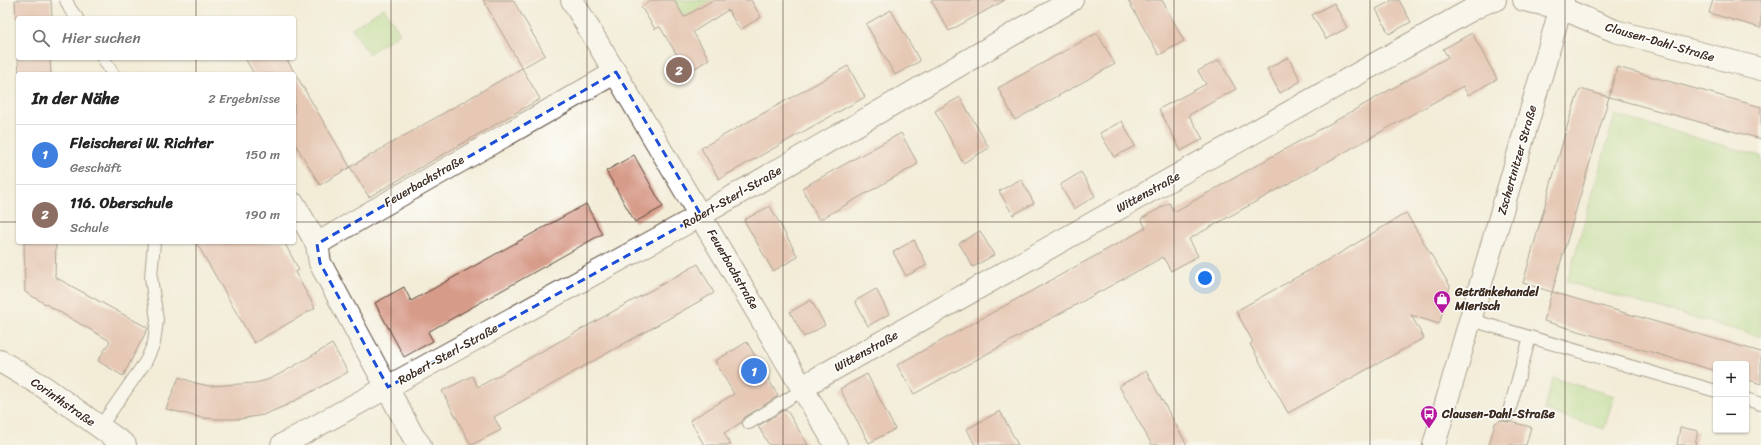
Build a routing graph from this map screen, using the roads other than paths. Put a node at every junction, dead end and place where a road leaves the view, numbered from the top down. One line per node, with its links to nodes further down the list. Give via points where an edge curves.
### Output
1 (66, 0): 7 (lane)
2 (572, 0): 11 (street, Feuerbachstraße)
3 (1072, 0): 13 (street, Robert-Sterl-Straße)
4 (1495, 0): 20 (street, Wittenstraße, via 1486,2 1455,19)
5 (1524, 0): 6 (street)
6 (1562, 4): 9 (street, Clausen-Dahl-Straße, via 1615,31); 16 (street, Zschertnitzer Straße)
7 (75, 16)
8 (104, 60): 10 (lane)
9 (1761, 69)
10 (113, 72)
11 (616, 72): 13 (street, Feuerbachstraße); 15 (street, Feuerbachstraße)
12 (296, 207): 15 (street, Robert-Sterl-Straße)
13 (701, 215): 19 (street, Robert-Sterl-Straße); 20 (street, Feuerbachstraße)
14 (154, 244): 26 (lane, via 151,277 157,320 154,343 146,361)
15 (317, 244): 19 (street, Robert-Sterl-Straße, via 320,263)
16 (1470, 320): 17 (lane); 31 (street, Zschertnitzer Straße)
17 (1530, 337): 21 (lane); 24 (lane)
18 (0, 361): 26 (street, Corinthstraße)
19 (388, 387): 28 (street, Robert-Sterl-Straße); 29 (street)
20 (803, 388): 25 (lane); 30 (street, Feuerbachstraße)
21 (1713, 390)
22 (1749, 400): 23 (lane)
23 (1761, 404)
24 (1508, 415)
25 (749, 423)
26 (100, 427): 27 (street, Corinthstraße)
27 (125, 445)
28 (282, 445)
29 (420, 445)
30 (836, 445)
31 (1434, 445)

